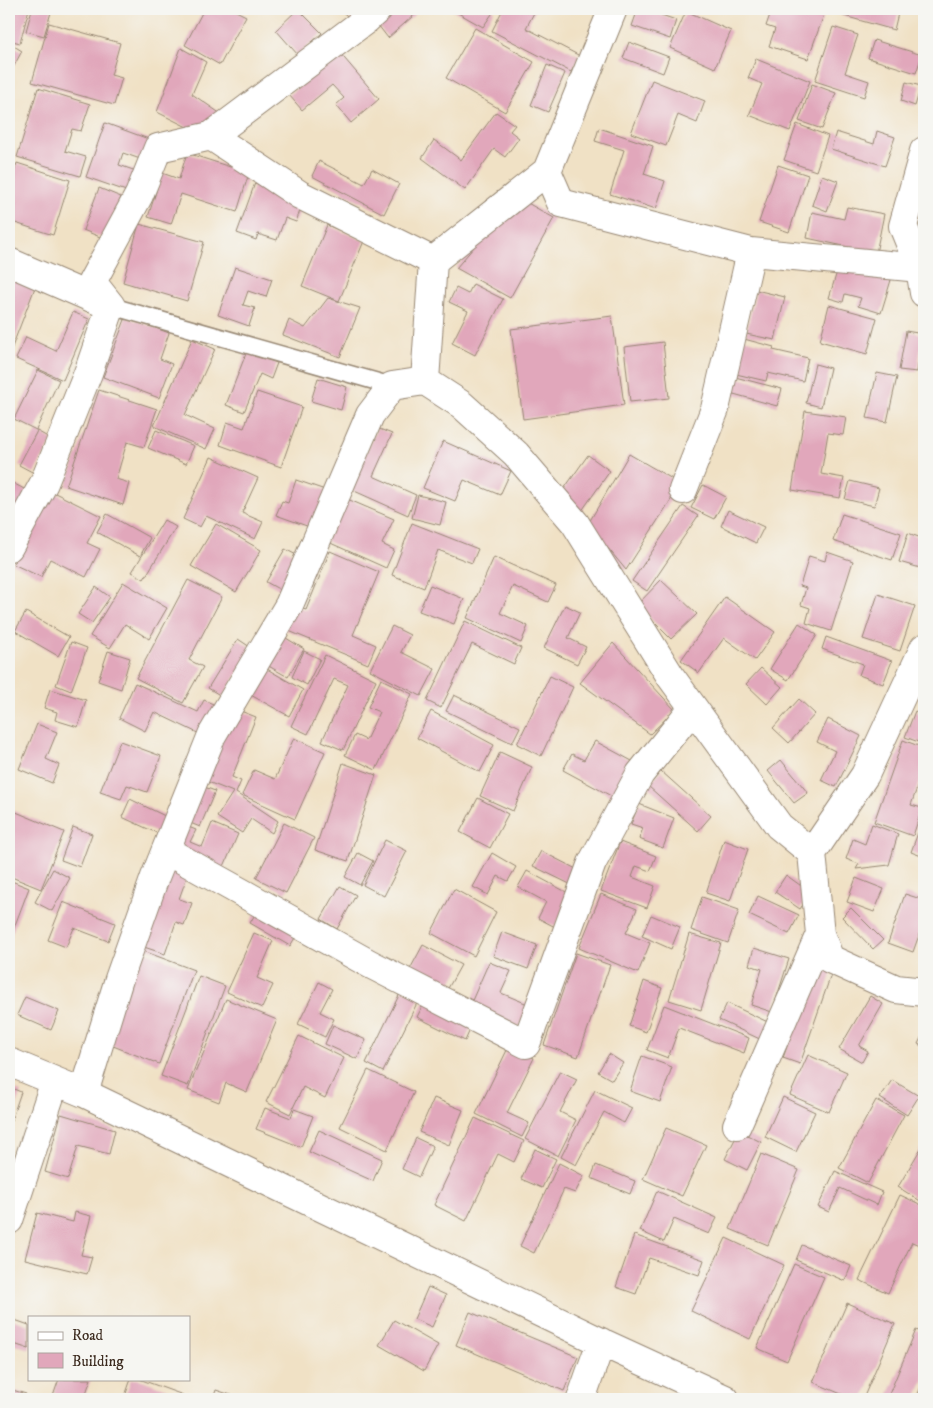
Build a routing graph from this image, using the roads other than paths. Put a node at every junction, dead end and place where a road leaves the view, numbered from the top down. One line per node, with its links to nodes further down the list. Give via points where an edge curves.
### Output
1 (378, 9): 3 (street)
2 (613, 9): 5 (street)
3 (211, 136): 7 (street, via 300,195); 10 (street, via 158,148 139,195 92,282)
4 (924, 151): 9 (street, via 903,226)
5 (547, 172): 6 (street, via 561,203); 7 (street)
6 (750, 252): 9 (street); 13 (street, via 715,409)
7 (433, 261): 11 (street)
8 (9, 262): 10 (street)
9 (922, 280)
10 (110, 306): 12 (lane); 14 (street, via 88,373 44,483)
11 (425, 381): 12 (street); 17 (street, via 462,405 516,454 576,523)
12 (392, 386): 18 (street, via 370,415 288,606 212,735)
13 (683, 490)
14 (9, 547)
15 (924, 648): 16 (street)
16 (918, 679): 19 (street, via 865,775)
17 (693, 708): 18 (street, via 640,774 592,863 526,1044 370,964); 19 (street, via 779,826)
18 (167, 851): 24 (street, via 119,979)
19 (812, 853): 20 (street)
20 (820, 934): 21 (street, via 830,959 896,989); 25 (street)
21 (924, 992)
22 (9, 1062): 23 (street)
23 (55, 1081): 24 (street); 26 (street)
24 (84, 1093): 27 (street)
25 (737, 1125)
26 (9, 1220)
27 (601, 1342): 28 (street); 29 (street)
28 (581, 1399)
29 (725, 1399)

